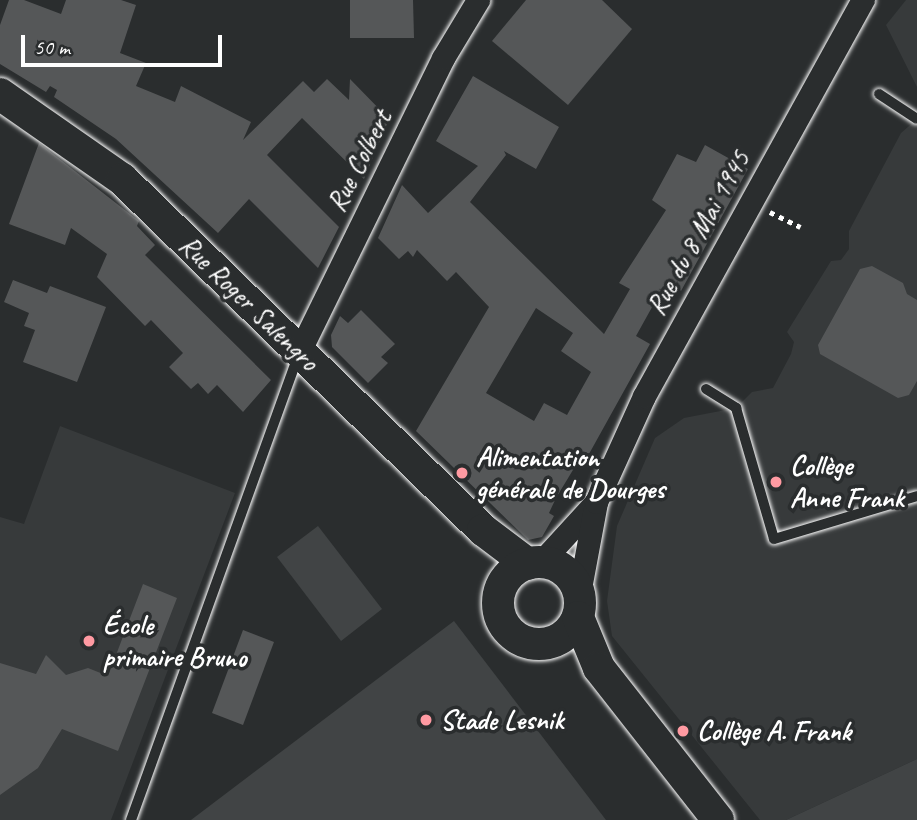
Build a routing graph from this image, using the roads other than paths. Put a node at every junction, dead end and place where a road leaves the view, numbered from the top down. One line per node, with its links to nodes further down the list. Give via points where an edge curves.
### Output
1 (478, 0): 6 (street, Rue Colbert, via 443,58)
2 (863, 0): 9 (street, Rue du 8 Mai 1945, via 686,313)
3 (0, 94): 6 (street, Rue Roger Salengro, via 122,179)
4 (879, 94): 5 (lane)
5 (917, 119)
6 (299, 352): 10 (street, Rue Roger Salengro); 16 (lane)
7 (706, 389): 8 (lane, via 736,408 774,539)
8 (917, 496)
9 (596, 502): 11 (street, Rue du 8 Mai 1945); 13 (street, Rue du 8 Mai 1945)
10 (483, 530): 11 (street, Rue Roger Salengro); 12 (street)
11 (535, 563): 12 (street, via 511,573); 13 (street, via 566,572)
12 (500, 590): 14 (street, via 498,603 506,629 529,644)
13 (578, 606): 14 (street, via 569,631); 15 (street)
14 (543, 644): 15 (street)
15 (599, 668): 17 (street)
16 (131, 820)
17 (718, 820)

